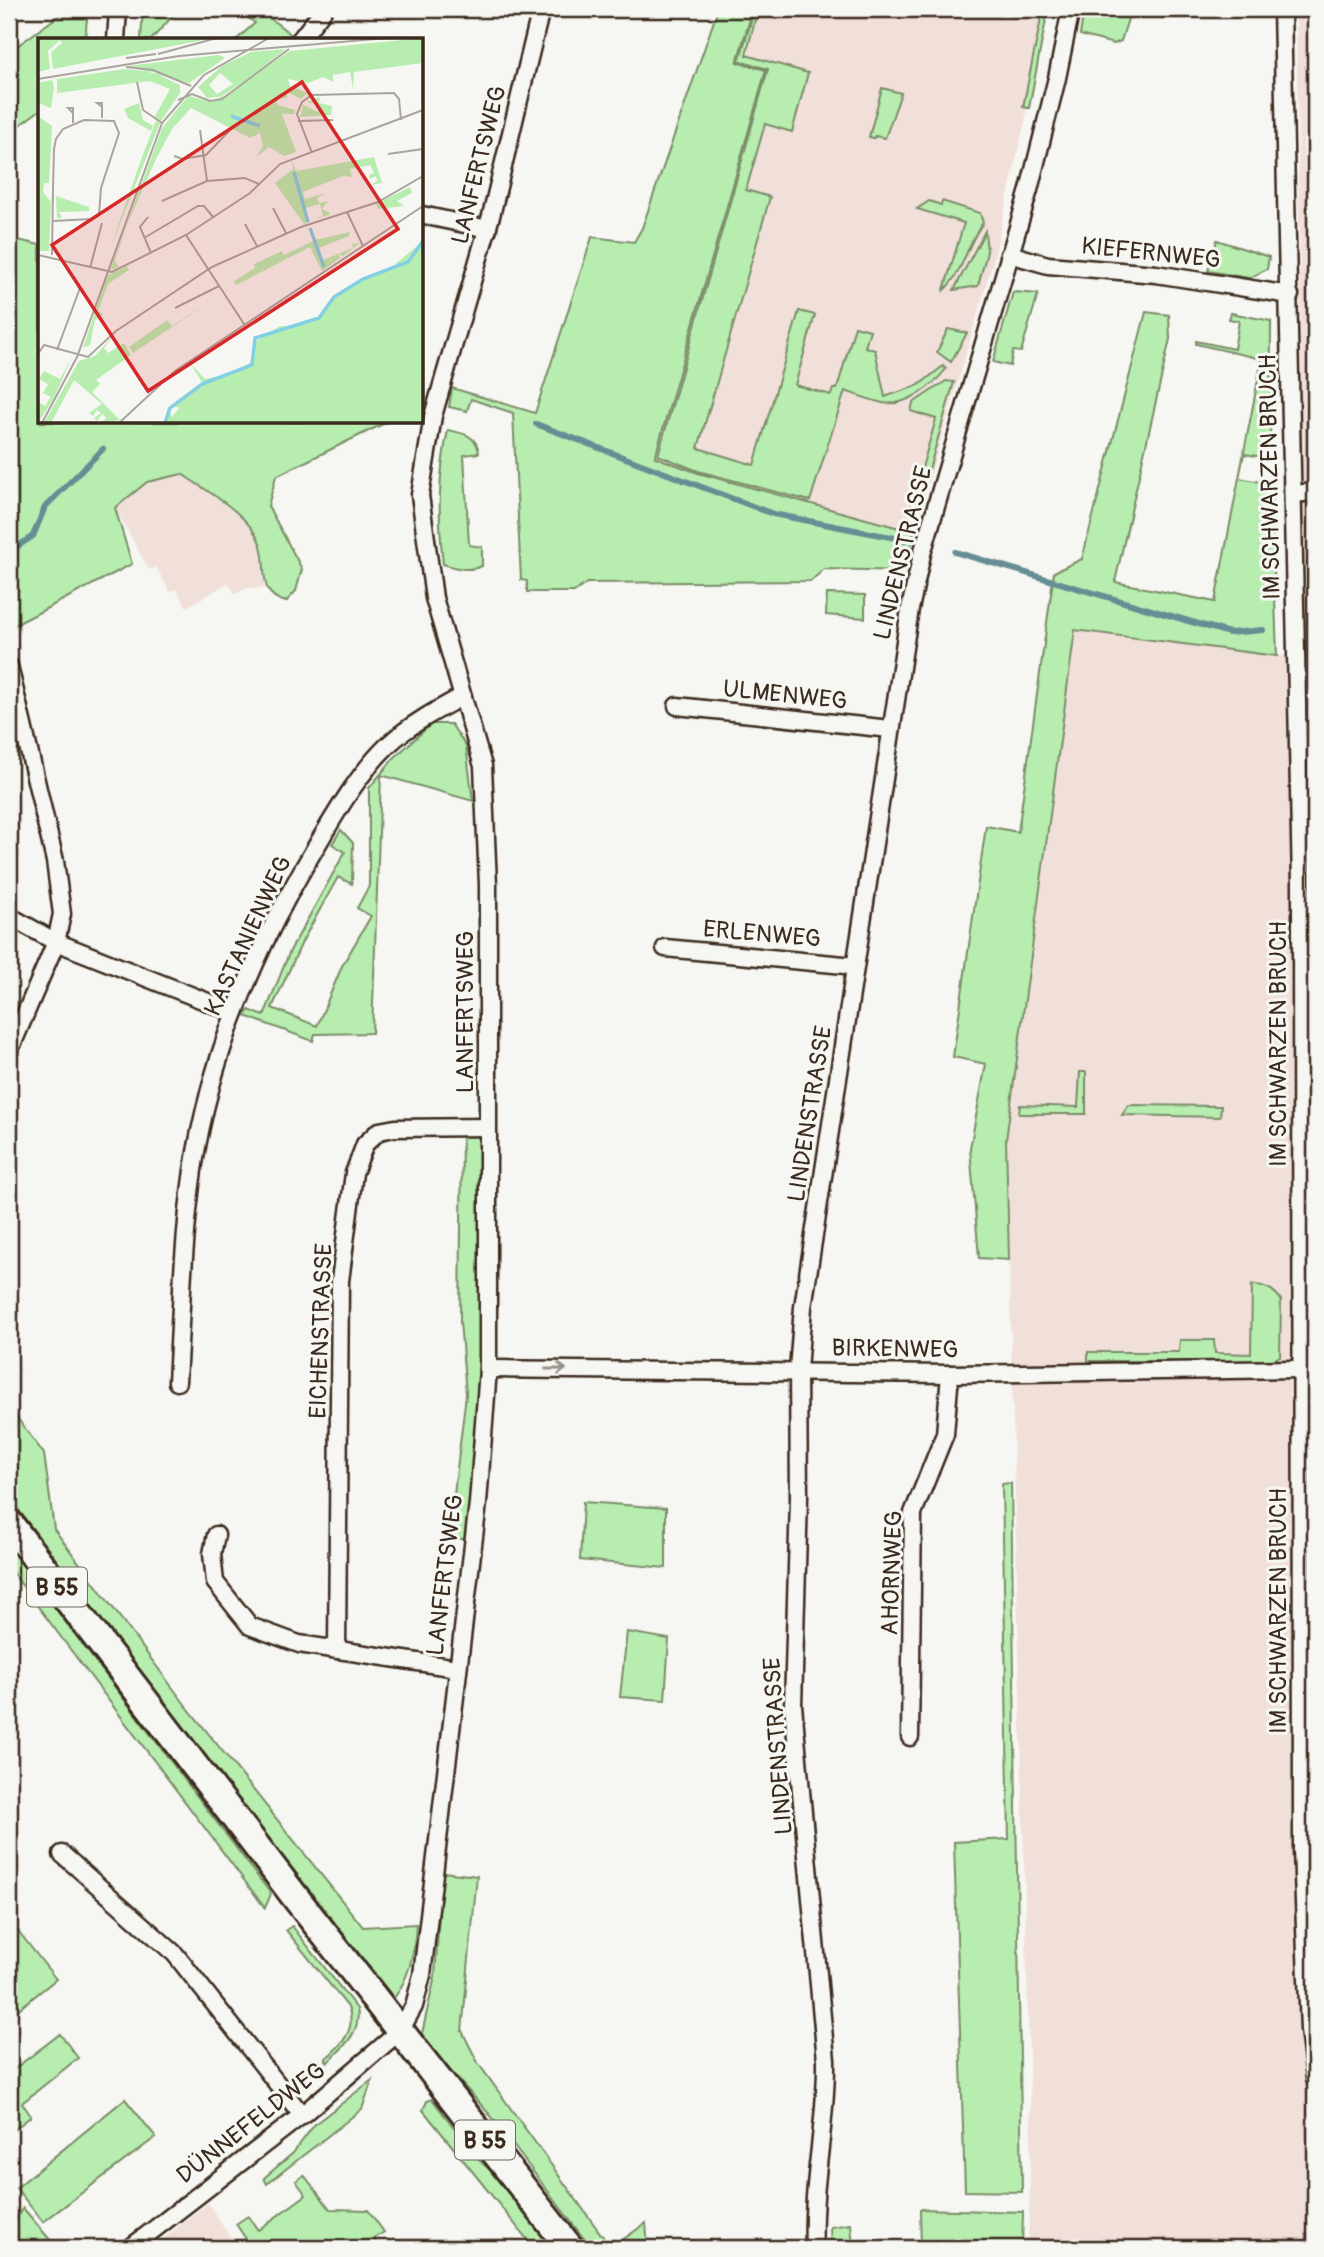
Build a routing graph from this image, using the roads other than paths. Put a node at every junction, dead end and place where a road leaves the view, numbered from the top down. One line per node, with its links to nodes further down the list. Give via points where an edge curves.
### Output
1 (118, 9): 6 (street)
2 (324, 9): 7 (street)
3 (541, 9): 9 (street, LANFERTSWEG)
4 (1071, 9): 10 (street, LINDENSTRASSE, via 1046,123)
5 (1282, 9): 11 (street, IM SCHWARZEN BRUCH)
6 (116, 38)
7 (302, 38)
8 (424, 215): 9 (street)
9 (488, 229): 15 (street, LANFERTSWEG, via 433,416 420,495 434,598)
10 (1009, 254): 11 (street, KIEFERNWEG, via 1048,265 1156,274); 17 (street, LINDENSTRASSE, via 922,554)
11 (1290, 295): 13 (street, IM SCHWARZEN BRUCH)
12 (1315, 492): 13 (street)
13 (1293, 494): 26 (street, IM SCHWARZEN BRUCH, via 1301,883)
14 (9, 666): 19 (street, via 55,861 62,914)
15 (463, 696): 22 (street, KASTANIENWEG, via 414,725 371,764 292,886); 24 (street, LANFERTSWEG, via 479,746 486,790)
16 (677, 706): 17 (street, ULMENWEG)
17 (890, 729): 21 (street, LINDENSTRASSE)
18 (9, 916): 19 (street)
19 (56, 943): 22 (street); 23 (street)
20 (665, 948): 21 (street, ERLENWEG)
21 (855, 966): 27 (street, LINDENSTRASSE)
22 (233, 1012): 29 (street, KASTANIENWEG, via 193,1170)
23 (9, 1052)
24 (487, 1127): 25 (street, LANFERTSWEG); 32 (street, EICHENSTRASSE, via 379,1131 365,1143 354,1173 340,1281)
25 (488, 1369): 27 (street, BIRKENWEG, one-way to 27); 33 (street, LANFERTSWEG, via 479,1490)
26 (1301, 1369): 28 (street, BIRKENWEG); 37 (street, IM SCHWARZEN BRUCH, via 1302,1850)
27 (797, 1370): 28 (street, BIRKENWEG); 41 (street, LINDENSTRASSE, via 799,1498 793,1705 826,2068 812,2210)
28 (950, 1374): 34 (street, AHORNWEG, via 945,1434 913,1513)
29 (177, 1382)
30 (9, 1523): 36 (main road, B 55)
31 (216, 1535): 32 (street, via 212,1555 215,1581 250,1626 299,1644)
32 (337, 1650): 33 (street)
33 (457, 1668): 36 (street, LANFERTSWEG, via 424,1961 418,1994)
34 (910, 1737)
35 (62, 1854): 38 (street, via 175,1954)
36 (400, 2031): 38 (street, DÜNNEFELDWEG); 40 (main road, B 55)
37 (1315, 2078)
38 (302, 2115): 39 (street, DÜNNEFELDWEG)
39 (130, 2248)
40 (570, 2248)
41 (814, 2248)

